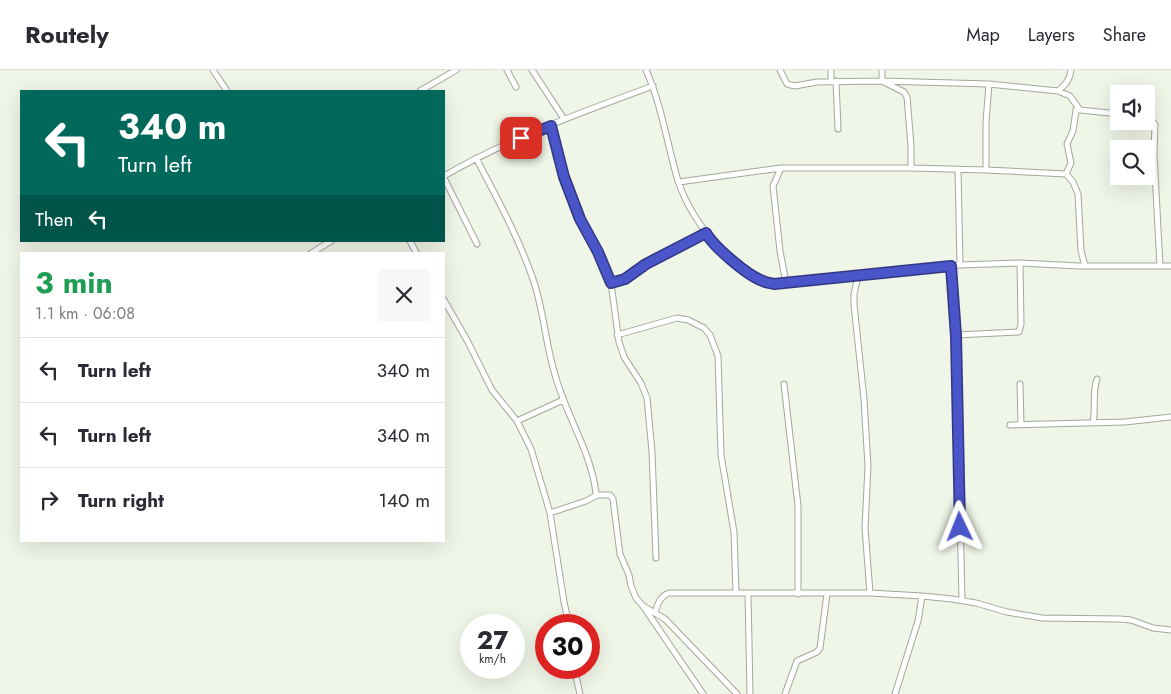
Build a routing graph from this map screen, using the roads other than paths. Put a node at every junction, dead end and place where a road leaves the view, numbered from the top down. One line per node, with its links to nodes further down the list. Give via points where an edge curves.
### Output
1 (213, 70): 16 (street)
2 (456, 70): 10 (street)
3 (507, 70): 15 (street)
4 (532, 70): 21 (street)
5 (646, 70): 14 (street)
6 (780, 70): 11 (street, via 790,85)
7 (831, 70): 11 (street)
8 (882, 70): 12 (street)
9 (1070, 70): 18 (street, via 1066,84)
10 (448, 72): 17 (street)
11 (834, 81): 12 (street); 23 (street)
12 (882, 81): 13 (street); 27 (street, via 904,92 907,97)
13 (989, 84): 18 (street); 29 (street)
14 (653, 86): 21 (street); 33 (street)
15 (516, 87)
16 (226, 90)
17 (421, 90)
18 (1058, 90): 19 (street, via 1070,96)
19 (1080, 110): 20 (street); 30 (street, via 1076,110 1067,144 1071,163)
20 (1110, 113)
21 (564, 119): 22 (street)
22 (551, 126): 25 (street); 45 (street, via 564,177 580,219)
23 (838, 129)
24 (1154, 130): 42 (street)
25 (476, 158): 31 (street); 53 (street, via 515,232 534,283)
26 (781, 168): 27 (street); 33 (street); 46 (street, via 773,186)
27 (911, 168): 28 (street)
28 (958, 169): 29 (street); 39 (street)
29 (986, 170): 30 (street)
30 (1066, 174): 41 (street, via 1078,194)
31 (445, 176)
32 (445, 179): 36 (street)
33 (679, 182): 34 (street)
34 (706, 233): 45 (street, via 646,264 625,279); 46 (street, via 724,253 761,281)
35 (329, 242): 37 (street)
36 (478, 244)
37 (313, 252)
38 (1020, 263): 39 (street); 41 (street); 49 (street, via 1019,332)
39 (960, 265): 40 (street)
40 (951, 266): 44 (street); 49 (street)
41 (1084, 266): 42 (street)
42 (1160, 266): 43 (street)
43 (1171, 266)
44 (858, 276): 46 (street); 66 (street, via 854,305 868,466 865,528)
45 (611, 283): 48 (street)
46 (786, 283)
47 (445, 302): 55 (street, via 492,390)
48 (617, 335): 61 (street, via 624,357 647,398); 62 (street, via 677,318 704,328 710,335 718,356 721,455 734,532)
49 (956, 336): 68 (street)
50 (1097, 379): 56 (street)
51 (784, 384): 64 (street, via 798,506)
52 (1020, 384): 58 (street)
53 (563, 400): 55 (street); 59 (street, via 591,464)
54 (1171, 417): 56 (street)
55 (517, 421): 60 (street, via 531,449)
56 (1092, 423): 58 (street)
57 (1010, 425): 58 (street)
58 (1021, 425)
59 (597, 495): 60 (street); 69 (street, via 613,498 620,554 636,598)
60 (550, 513): 71 (street)
61 (656, 558)
62 (736, 593): 63 (street); 70 (street, via 669,593 660,599)
63 (748, 593): 64 (street); 77 (street)
64 (798, 594): 65 (street)
65 (827, 594): 66 (street); 78 (street, via 820,648 797,661)
66 (870, 594): 67 (street)
67 (922, 596): 68 (street); 79 (street, via 918,621)
68 (962, 600): 72 (street, via 1042,618 1131,620)
69 (643, 606): 70 (street); 75 (street)
70 (655, 612): 76 (street)
71 (567, 614)
72 (1171, 630)
73 (577, 679): 74 (street)
74 (580, 694)
75 (703, 694)
76 (737, 694)
77 (750, 694)
78 (785, 694)
79 (895, 694)

